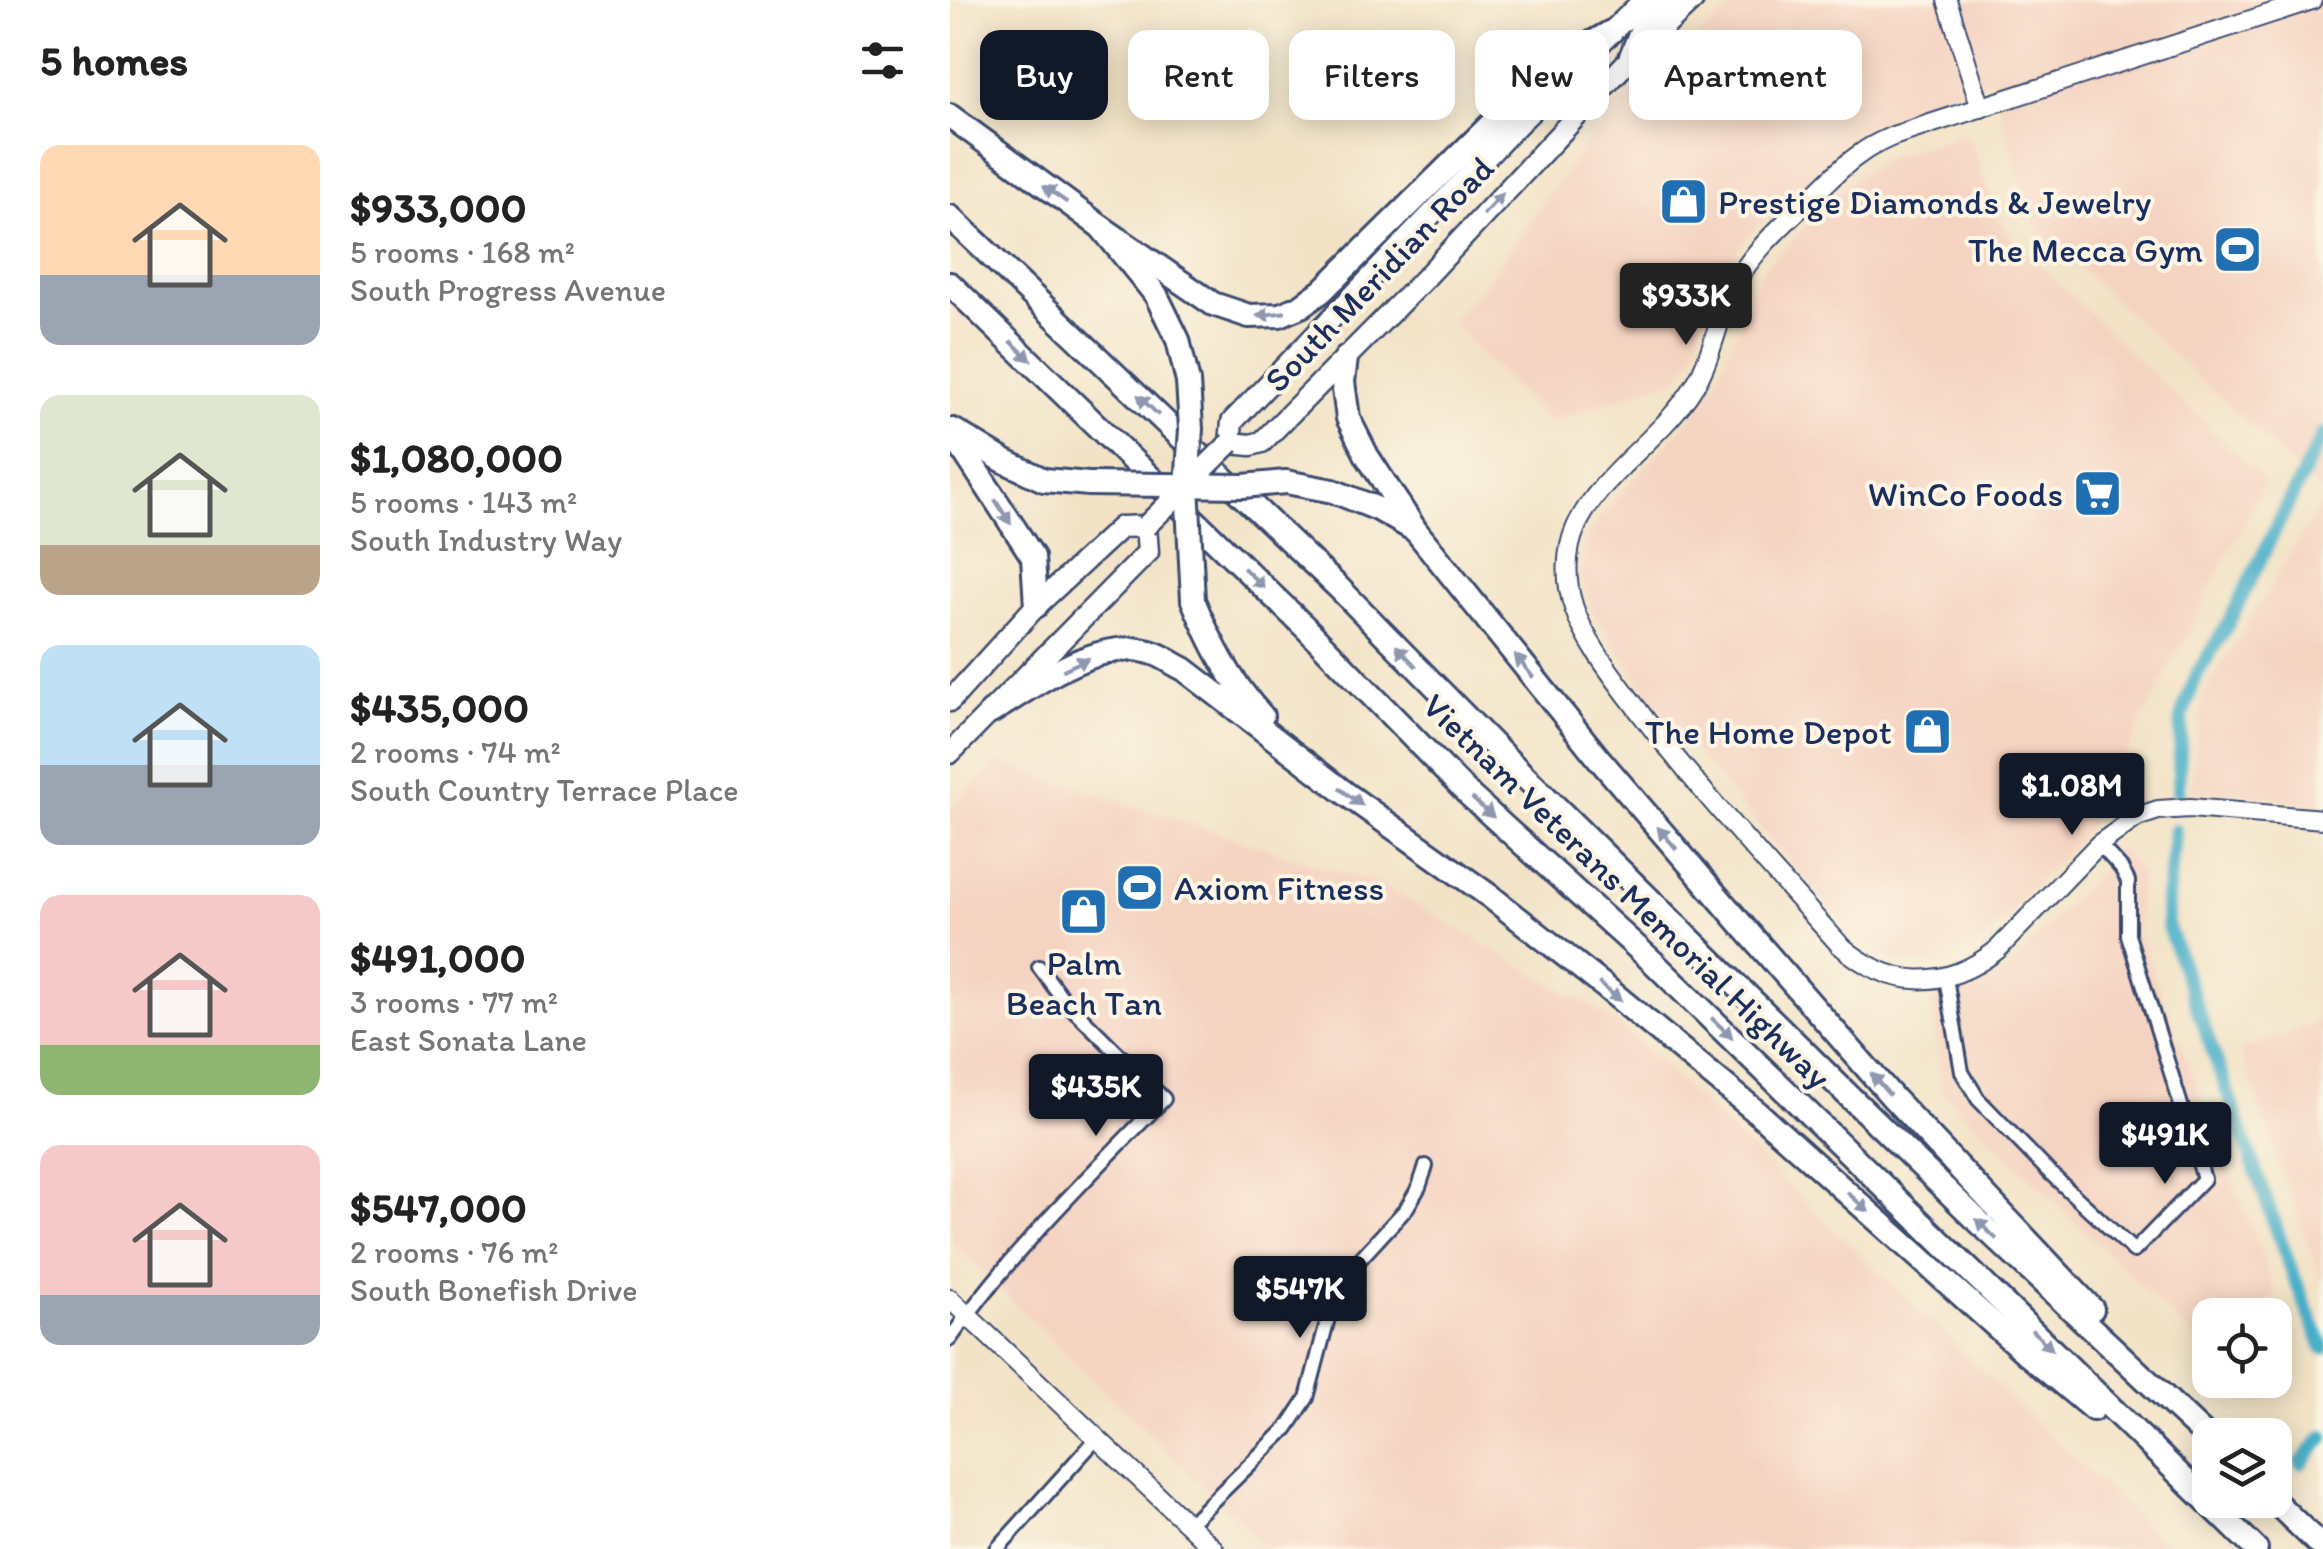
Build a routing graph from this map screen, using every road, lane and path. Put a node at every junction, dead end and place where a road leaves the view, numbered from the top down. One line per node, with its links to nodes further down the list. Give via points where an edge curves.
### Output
1 (1644, 0): 6 (main road, South Meridian Road)
2 (1666, 0): 7 (main road, via 1644,21)
3 (1693, 0): 7 (main road, South Meridian Road)
4 (1947, 0): 8 (street)
5 (2312, 0): 8 (street)
6 (1611, 32): 11 (highway, one-way to 11, via 1549,67 1322,291 1280,315 1250,316 1213,304); 15 (main road, South Meridian Road, via 1232,422)
7 (1627, 62): 13 (main road, South Meridian Road, one-way to 7)
8 (1981, 108): 27 (street, via 1872,146 1766,243 1734,285 1692,390 1577,524 1568,577 1582,626 1652,729 1840,945 1881,972)
9 (950, 116): 11 (highway, one-way to 9)
10 (950, 217): 33 (highway, Vietnam Veterans Memorial Highway, one-way to 10, via 1848,1095 1338,587)
11 (1101, 227): 16 (highway, bridge, via 1156,295 1178,340 1191,429)
12 (950, 284): 36 (highway, Vietnam Veterans Memorial Highway, one-way to 36, via 1466,792 1653,962)
13 (1346, 358): 15 (main road, South Meridian Road, via 1262,442); 18 (highway, via 1348,418)
14 (950, 429): 16 (highway, bridge, via 1044,480); 19 (highway, one-way to 19, via 1033,557)
15 (1230, 443): 16 (main road, South Meridian Road, bridge)
16 (1187, 484): 17 (main road, South Meridian Road, bridge); 18 (highway, bridge, via 1286,482 1333,491); 23 (highway, bridge, via 1194,600 1211,644 1242,694)
17 (1146, 526): 19 (main road, South Meridian Road, via 1121,527); 21 (main road, South Meridian Road, via 1148,552)
18 (1416, 531): 32 (highway, one-way to 18, via 1894,1100 1600,760)
19 (1036, 606): 20 (main road, South Meridian Road)
20 (950, 702)
21 (991, 712): 22 (main road, South Meridian Road); 23 (highway, one-way to 23, via 1098,653 1154,653)
22 (950, 753)
23 (1302, 760): 36 (highway, one-way to 36, via 1604,986)
24 (2323, 819): 25 (street, via 2172,808 2136,817)
25 (2098, 844): 27 (street, via 1997,950); 27 (street, via 2128,882 2128,935 2204,1180 2134,1251 1978,1100 1962,1072)
26 (1039, 967): 30 (street, via 1164,1099 1028,1240)
27 (1946, 978)
28 (1426, 1166): 37 (street, via 1406,1209 1337,1284 1307,1398 1288,1428)
29 (950, 1299): 30 (street)
30 (967, 1315): 31 (street); 34 (street)
31 (950, 1339)
32 (2192, 1418)
33 (2192, 1420)
34 (1096, 1439): 37 (street); 39 (street)
35 (2292, 1518): 38 (highway)
36 (2226, 1520): 41 (highway, Vietnam Veterans Memorial Highway)
37 (1188, 1525): 40 (street)
38 (2323, 1548)
39 (998, 1549)
40 (1214, 1549)
41 (2256, 1549)

